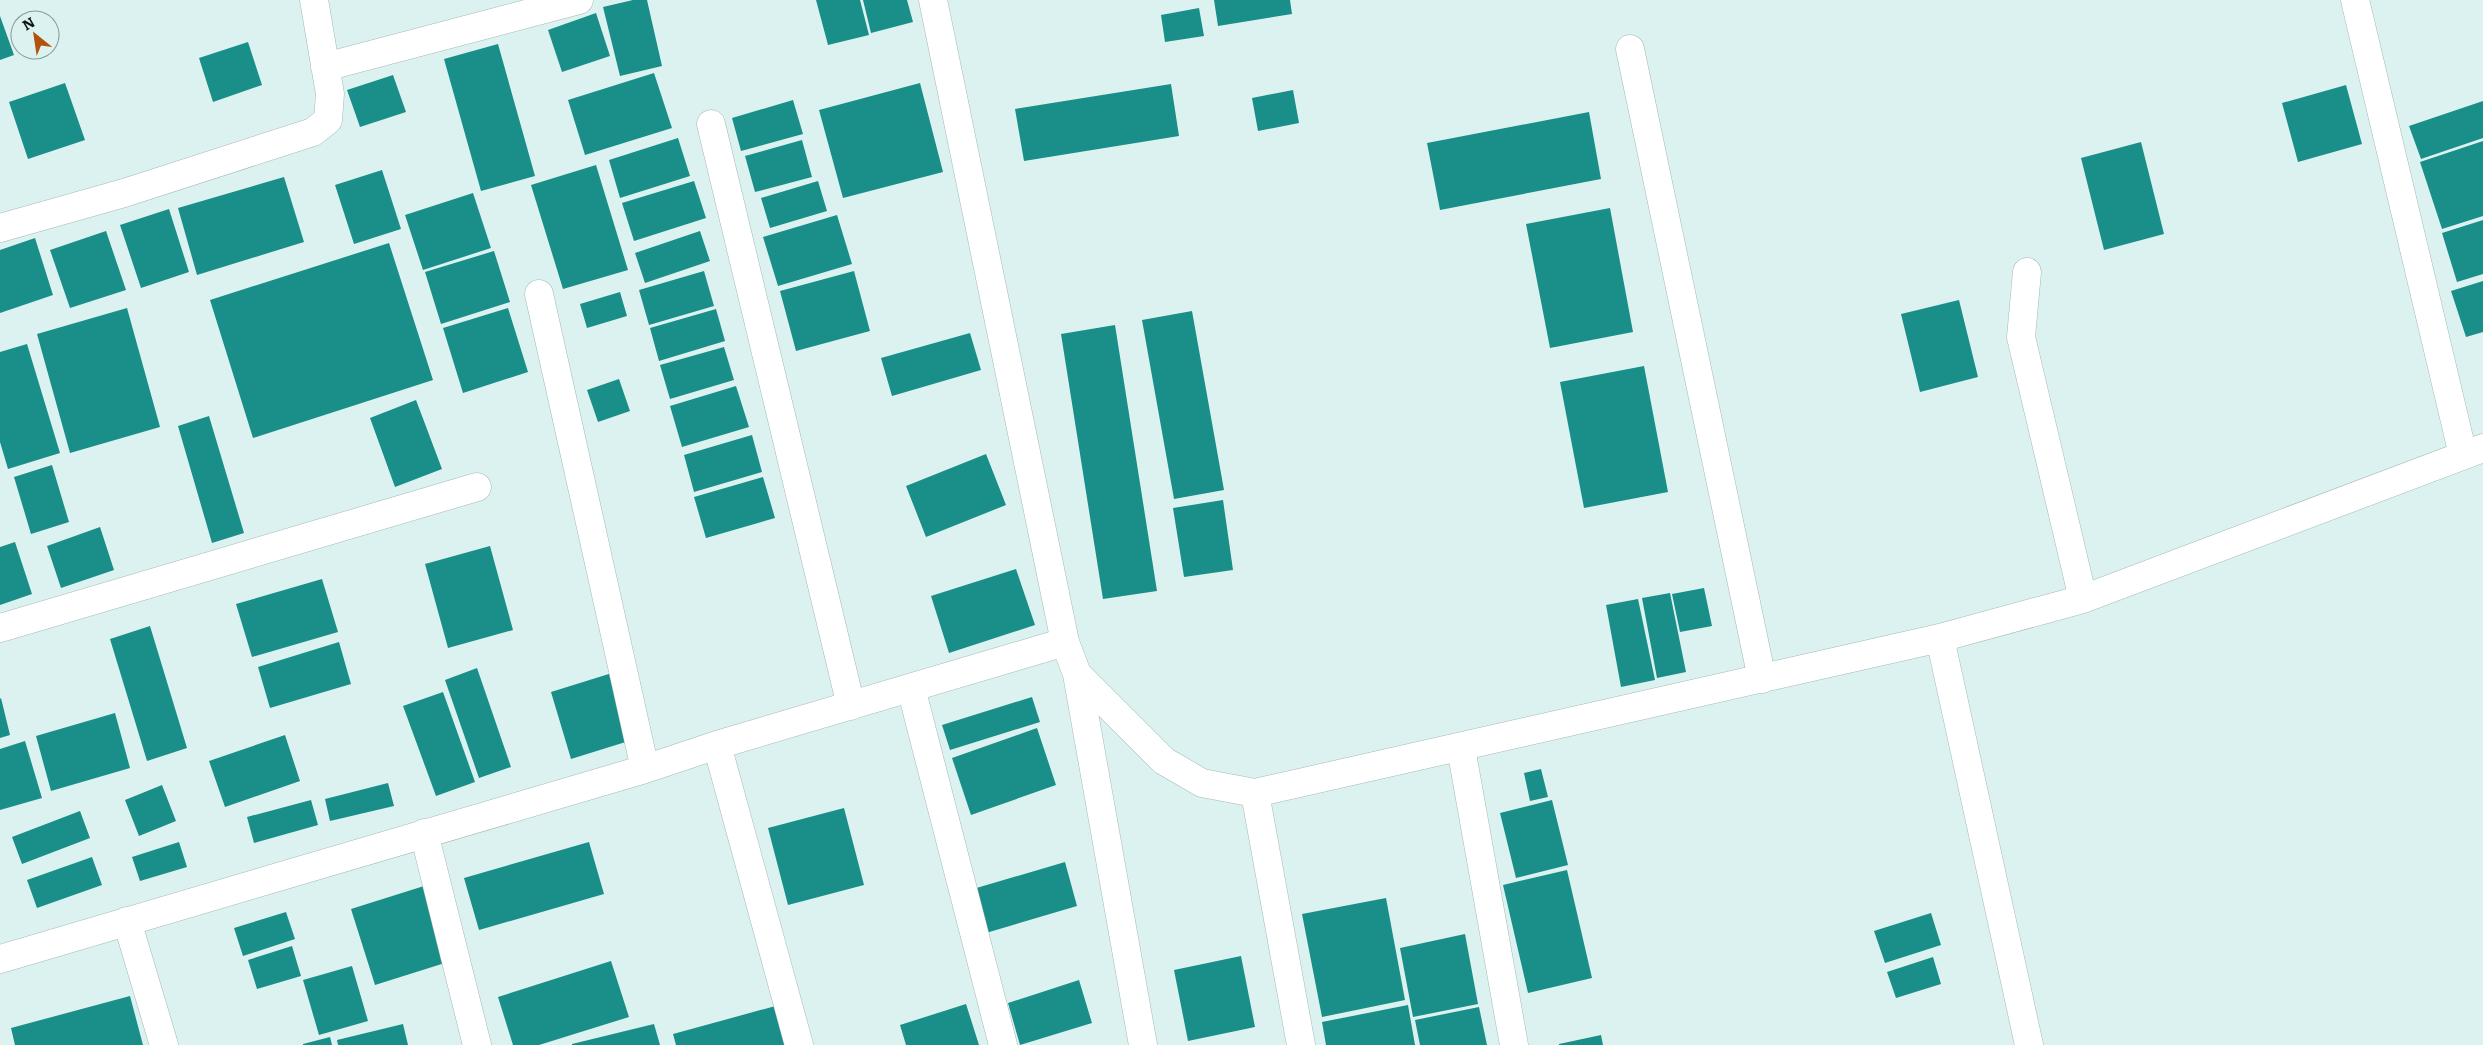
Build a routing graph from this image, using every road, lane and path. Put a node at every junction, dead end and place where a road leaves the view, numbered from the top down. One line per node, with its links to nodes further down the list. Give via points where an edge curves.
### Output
1 (314, 0): 6 (street)
2 (579, 0): 6 (street)
3 (933, 0): 16 (street)
4 (2355, 0): 11 (street)
5 (1630, 49): 18 (street)
6 (325, 67): 8 (street, via 330,94 328,120 313,132 124,193)
7 (712, 124): 20 (street)
8 (0, 228)
9 (2027, 272): 13 (street, via 2021,337)
10 (539, 294): 23 (street)
11 (2473, 452): 13 (street)
12 (477, 487): 14 (street)
13 (2083, 599): 15 (street)
14 (0, 628)
15 (1940, 638): 18 (street); 35 (street)
16 (1065, 642): 17 (street); 19 (street)
17 (1077, 674): 24 (street, via 1164,761 1202,783); 32 (street)
18 (1762, 679): 22 (street)
19 (911, 688): 20 (street); 31 (street)
20 (851, 706): 21 (street)
21 (717, 745): 23 (street); 30 (street)
22 (1461, 748): 24 (street); 34 (street)
23 (645, 769): 25 (street)
24 (1255, 794): 33 (street)
25 (424, 833): 26 (street); 29 (street)
26 (127, 921): 27 (street); 28 (street)
27 (0, 959)
28 (164, 1045)
29 (477, 1045)
30 (799, 1045)
31 (1003, 1045)
32 (1143, 1045)
33 (1301, 1045)
34 (1514, 1045)
35 (2029, 1045)

